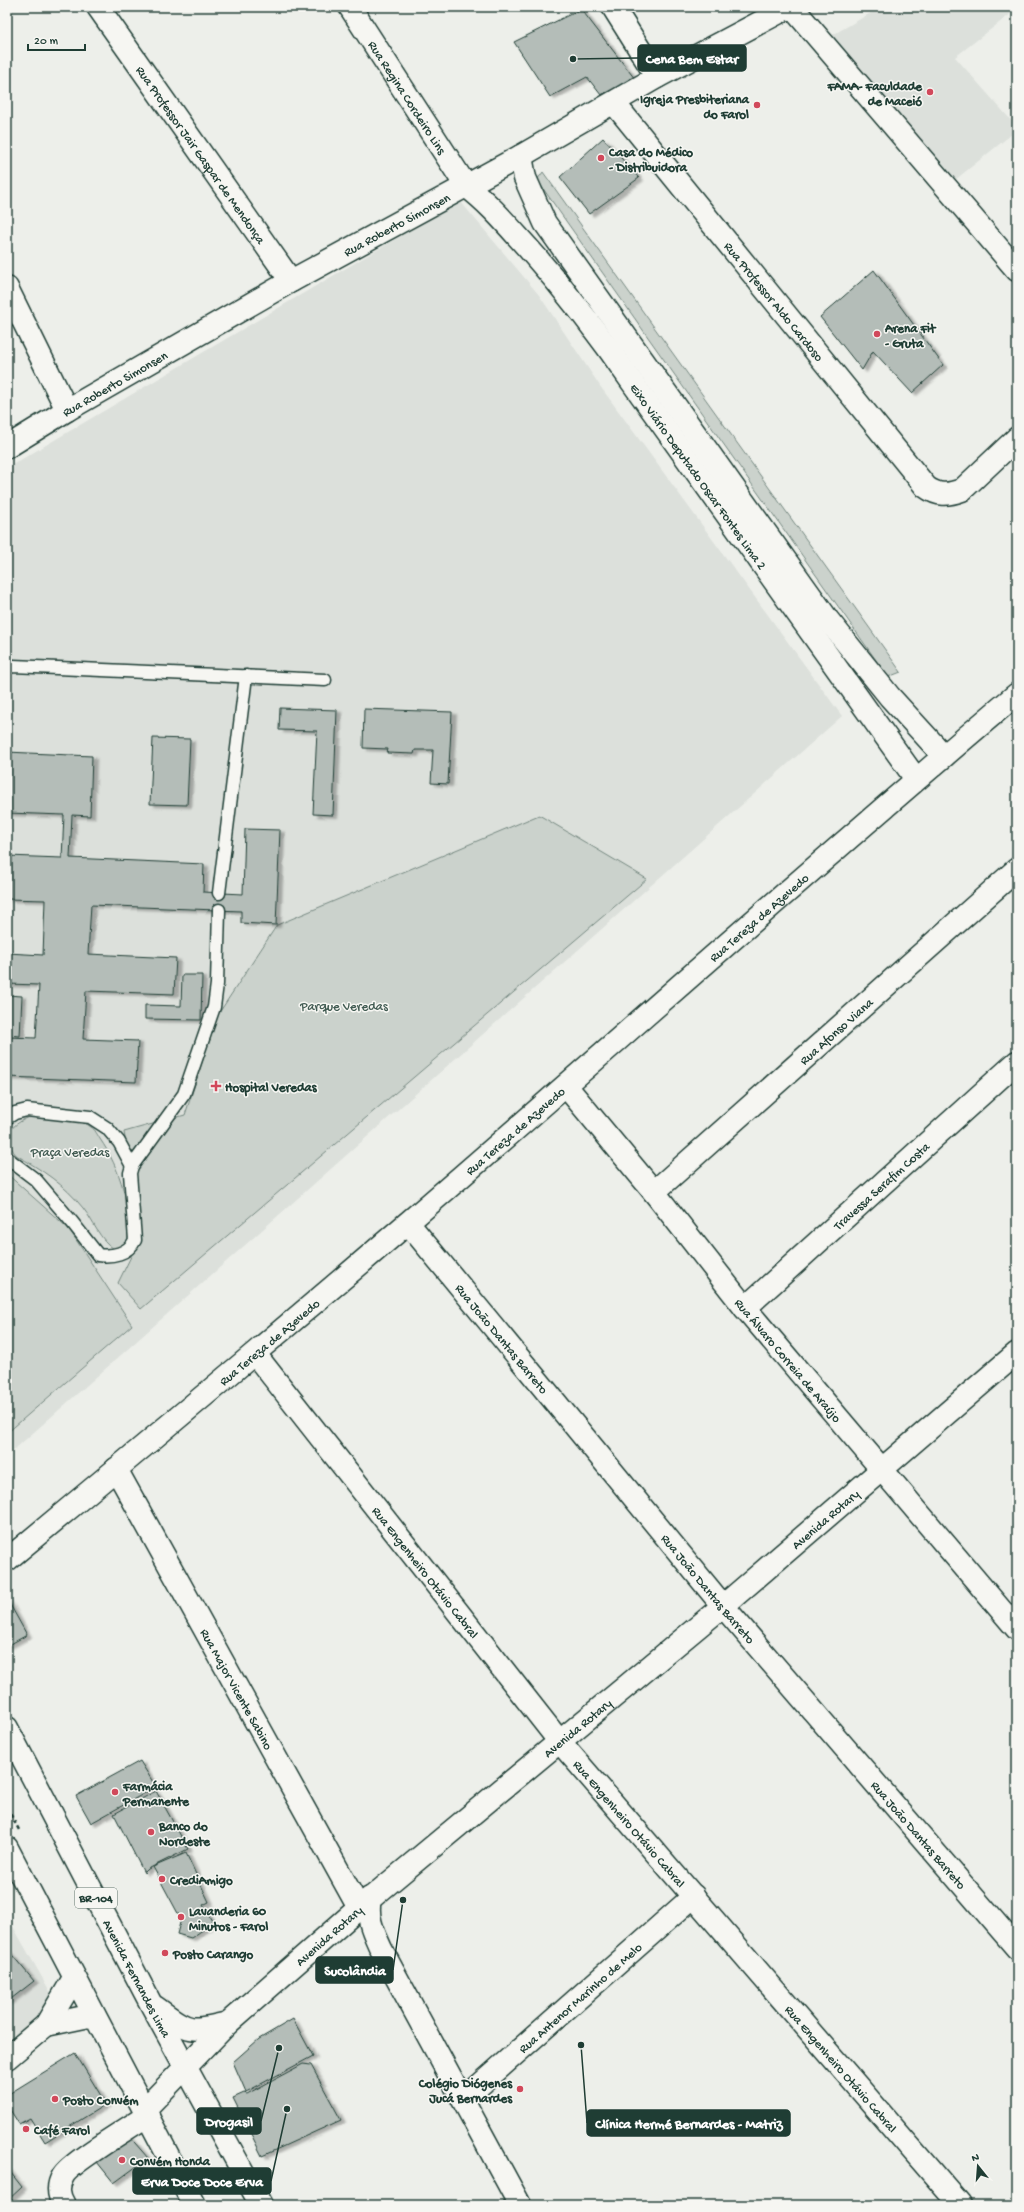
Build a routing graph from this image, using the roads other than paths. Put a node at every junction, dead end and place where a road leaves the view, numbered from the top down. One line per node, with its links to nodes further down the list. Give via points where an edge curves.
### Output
1 (98, 7): 11 (main road, Rua Professor Jair Gaspar de Mendonça)
2 (350, 7): 9 (main road, Rua Regina Cordeiro Lins)
3 (613, 7): 6 (main road)
4 (789, 7): 6 (main road, Rua Roberto Simonsen)
5 (792, 7): 10 (main road)
6 (657, 77): 7 (main road, Rua Roberto Simonsen)
7 (614, 103): 8 (main road, Rua Roberto Simonsen); 14 (main road, Rua Professor Aldo Cardoso, via 926,487 940,494 962,490)
8 (521, 156): 9 (main road, Rua Roberto Simonsen); 20 (main road, Eixo Viário Deputado Oscar Fontes Lima 2, via 525,178 545,223 828,620 890,697)
9 (466, 186): 11 (main road, Rua Roberto Simonsen); 21 (main road, Eixo Viário Deputado Oscar Fontes Lima 2, via 487,201 603,338 836,670)
10 (1017, 270)
11 (291, 281): 13 (main road, Rua Roberto Simonsen)
12 (7, 288): 13 (main road)
13 (67, 410): 15 (main road, Rua Roberto Simonsen)
14 (1017, 438)
15 (7, 448)
16 (7, 668): 17 (lane, via 13,666)
17 (246, 676): 18 (lane); 23 (lane)
18 (325, 680)
19 (1017, 694): 20 (main road, Rua Tereza de Azevedo)
20 (944, 756): 21 (main road, Rua Tereza de Azevedo)
21 (916, 779): 26 (main road, Rua Tereza de Azevedo)
22 (1017, 869): 32 (main road, Rua Afonso Viana)
23 (219, 893)
24 (219, 910): 30 (lane, via 214,1007 184,1094)
25 (1017, 1062): 34 (main road, Travessa Serafim Costa)
26 (566, 1086): 32 (main road, Rua Álvaro Correia de Araújo); 33 (main road, Rua Tereza de Azevedo)
27 (7, 1118): 30 (lane, via 27,1110 90,1117 107,1128 119,1142)
28 (7, 1158): 29 (lane)
29 (18, 1166): 30 (lane, via 36,1180 98,1255 106,1256 124,1252 135,1240 130,1174); 31 (lane)
30 (132, 1166)
31 (7, 1172)
32 (654, 1192): 34 (main road, Rua Álvaro Correia de Araújo)
33 (408, 1223): 36 (main road, Rua Tereza de Azevedo); 40 (main road, Rua João Dantas Barreto)
34 (745, 1308): 38 (main road, Rua Álvaro Correia de Araújo)
35 (1017, 1353): 38 (main road, Avenida Rotary)
36 (255, 1354): 37 (main road, Rua Tereza de Azevedo); 43 (main road, Rua Engenheiro Otávio Cabral)
37 (116, 1469): 39 (main road, Rua Tereza de Azevedo); 46 (main road, Rua Major Vicente Sabino)
38 (880, 1469): 40 (main road, Avenida Rotary); 41 (main road, Rua Álvaro Correia de Araújo)
39 (7, 1560)
40 (723, 1606): 43 (main road, Avenida Rotary); 48 (main road, Rua João Dantas Barreto)
41 (1017, 1629)
42 (7, 1728): 51 (main road, Avenida Fernandes Lima / BR-104)
43 (560, 1742): 45 (main road, Rua Engenheiro Otávio Cabral); 46 (main road, Avenida Rotary)
44 (7, 1848): 50 (main road)
45 (694, 1896): 57 (main road, Rua Antenor Marinho de Melo); 63 (main road, Rua Engenheiro Otávio Cabral)
46 (364, 1903): 47 (main road, Avenida Rotary); 49 (main road, via 369,1923)
47 (332, 1931): 49 (main road, via 348,1927 360,1928 370,1935); 53 (main road, Avenida Rotary)
48 (1017, 1948)
49 (381, 1949): 57 (main road)
50 (74, 1978): 52 (main road); 54 (main road)
51 (151, 2004): 53 (main road, via 188,2029 199,2030); 56 (main road, Avenida Fernandes Lima / BR-104)
52 (94, 2015): 54 (main road); 58 (main road)
53 (228, 2023): 56 (main road, Avenida Rotary)
54 (46, 2025): 55 (main road)
55 (7, 2058)
56 (185, 2066): 58 (main road, Avenida Rotary); 61 (main road, Avenida Fernandes Lima / BR-104)
57 (464, 2099): 62 (main road)
58 (146, 2112): 59 (main road, Avenida Rotary, via 66,2171 58,2187); 60 (main road)
59 (64, 2205)
60 (194, 2205)
61 (261, 2205)
62 (520, 2205)
63 (960, 2205)

